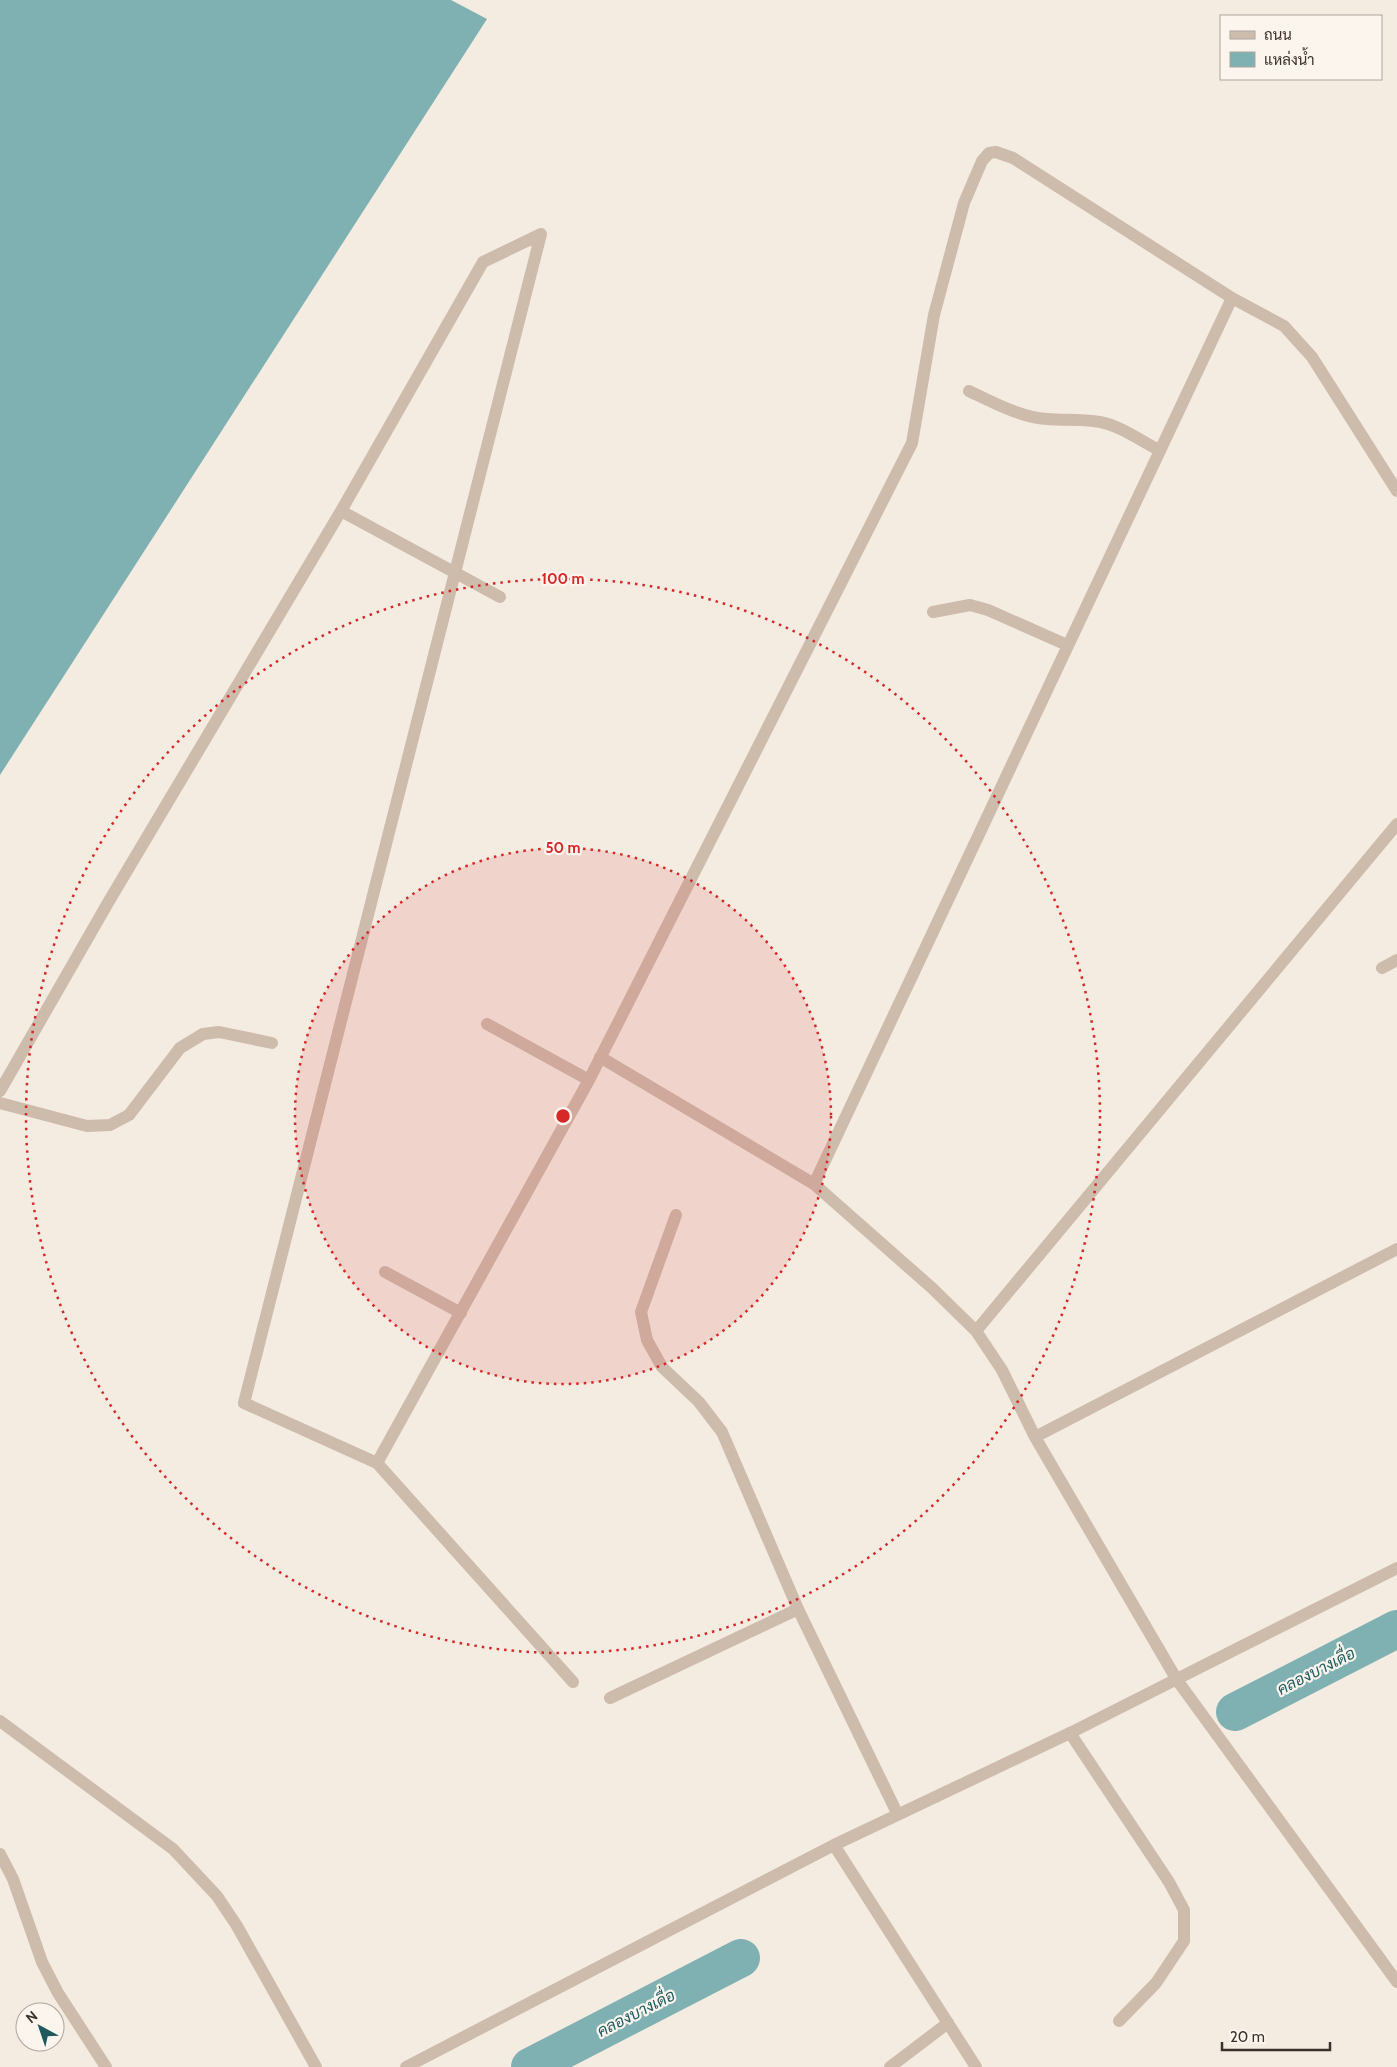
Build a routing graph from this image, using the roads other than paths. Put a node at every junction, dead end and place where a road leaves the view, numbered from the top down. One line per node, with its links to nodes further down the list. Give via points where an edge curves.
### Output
1 (1232, 298): 3 (street); 4 (street, via 1284,326 1312,357); 15 (street, via 1013,158 996,152 989,153 982,161 964,203 934,315 912,443)
2 (969, 391): 3 (street, via 1006,409 1031,416 1111,424)
3 (1159, 450): 9 (street)
4 (1397, 491)
5 (341, 511): 6 (street); 6 (street, via 483,262 541,234); 17 (street)
6 (455, 573): 7 (street); 26 (street, via 244,1403)
7 (500, 597)
8 (933, 612): 9 (street, via 970,605)
9 (1067, 645): 19 (street)
10 (1397, 824): 24 (street)
11 (1397, 960): 12 (street)
12 (1382, 968)
13 (487, 1024): 16 (street)
14 (272, 1043): 18 (street, via 219,1032 203,1034 180,1048 129,1115 110,1125 88,1126)
15 (600, 1057): 16 (street); 19 (street)
16 (589, 1080): 23 (street)
17 (0, 1091)
18 (0, 1103)
19 (814, 1184): 24 (street)
20 (676, 1215): 28 (street, via 641,1312 647,1340 662,1367 699,1402 722,1432)
21 (1397, 1249): 25 (street)
22 (385, 1272): 23 (street)
23 (462, 1313): 26 (street)
24 (976, 1331): 25 (street, via 1002,1370)
25 (1035, 1437): 29 (street)
26 (377, 1463): 30 (street)
27 (1397, 1568): 29 (street)
28 (798, 1609): 31 (street); 34 (street)
29 (1177, 1680): 33 (street); 37 (street)
30 (573, 1682)
31 (610, 1698)
32 (0, 1721): 41 (street, via 173,1849 216,1896 237,1926)
33 (1070, 1733): 34 (street); 38 (street, via 1169,1882 1184,1910 1184,1941 1156,1983)
34 (897, 1813): 35 (street)
35 (834, 1845): 39 (street); 42 (street)
36 (0, 1854): 40 (street, via 13,1879 42,1962)
37 (1397, 1982)
38 (1119, 2021)
39 (948, 2023): 43 (street); 44 (street)
40 (106, 2067)
41 (316, 2067)
42 (406, 2067)
43 (890, 2067)
44 (976, 2067)

